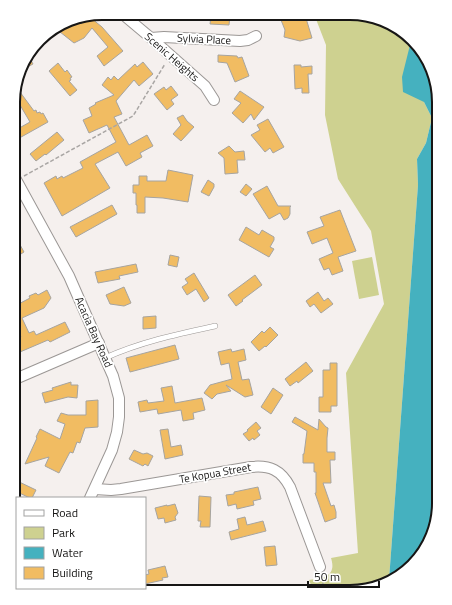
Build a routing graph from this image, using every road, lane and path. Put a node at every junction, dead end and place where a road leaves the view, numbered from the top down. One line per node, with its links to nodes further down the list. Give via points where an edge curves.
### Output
1 (130, 20): 3 (street, Scenic Heights)
2 (256, 36): 3 (street, Sylvia Place, via 248,40)
3 (151, 38): 4 (street, Scenic Heights)
4 (170, 55): 5 (street, Scenic Heights, via 205,86); 6 (path, via 133,116)
5 (214, 100)
6 (20, 175)
7 (20, 187): 9 (street, Acacia Bay Road, via 68,276)
8 (215, 326): 10 (lane, via 177,334)
9 (99, 343): 10 (street, Acacia Bay Road); 11 (street)
10 (106, 358): 12 (street, Acacia Bay Road, via 119,398 119,417 112,450)
11 (20, 377)
12 (93, 494): 13 (street, Te Kopua Street, via 251,467 266,467 278,472 287,481)
13 (320, 567): 14 (path)
14 (323, 585)

